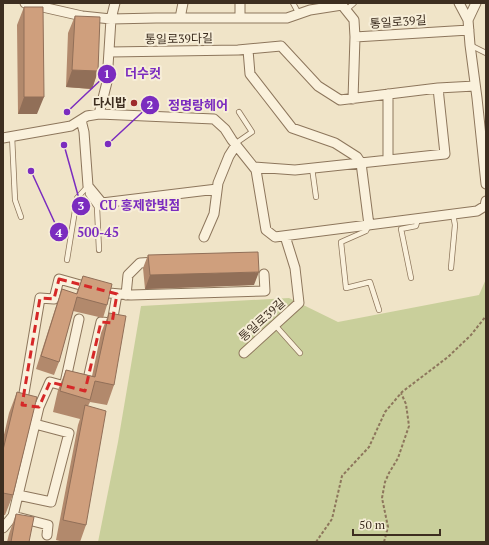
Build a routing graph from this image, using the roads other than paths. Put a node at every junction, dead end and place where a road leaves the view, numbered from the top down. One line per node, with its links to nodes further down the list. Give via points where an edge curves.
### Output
1 (25, 3): 13 (street, via 82,16)
2 (115, 3): 13 (street)
3 (183, 3): 12 (street)
4 (240, 3): 11 (street)
5 (293, 3): 10 (lane)
6 (354, 3): 9 (lane)
7 (459, 3): 14 (street)
8 (476, 3): 14 (street)
9 (346, 10): 10 (street, via 342,5); 15 (street, via 354,20)
10 (298, 14): 11 (street, via 287,18)
11 (240, 17): 12 (street)
12 (180, 18): 13 (street)
13 (112, 19): 18 (street)
14 (469, 25): 15 (street, 통일로39길); 16 (street)
15 (355, 37): 23 (street, 통일로39길)
16 (470, 45): 19 (lane); 20 (street)
17 (248, 50): 18 (street, 통일로39다길); 23 (street, 통일로39다길, via 281,46 318,86 340,100); 31 (street, via 250,74 292,128 335,143 357,157)
18 (110, 52): 25 (street)
19 (486, 53)
20 (476, 86): 21 (street); 29 (street)
21 (438, 88): 22 (street); 30 (street, via 445,154)
22 (388, 94): 23 (street); 30 (street)
23 (353, 99)
24 (239, 112): 28 (lane, via 252,132)
25 (100, 114): 26 (street, via 87,116); 28 (street, via 214,119)
26 (81, 120): 27 (street, via 71,126); 35 (street)
27 (7, 137): 40 (lane, via 15,200)
28 (236, 145): 32 (street); 36 (street, via 229,156)
29 (484, 153): 34 (street)
30 (388, 160): 31 (street)
31 (361, 163): 33 (street); 42 (street)
32 (254, 168): 33 (street); 43 (street, via 266,230 275,237)
33 (312, 168): 37 (lane)
34 (486, 184)
35 (88, 186): 36 (street, via 102,203); 45 (lane, via 88,194 97,207); 46 (lane, via 77,198)
36 (218, 189): 44 (street, via 214,214)
37 (316, 197)
38 (486, 201): 39 (street, via 485,206 477,211)
39 (453, 214): 41 (street); 48 (lane, via 456,225)
40 (20, 217)
41 (418, 218): 42 (street); 50 (lane, via 416,226 401,229)
42 (370, 225): 43 (street); 53 (lane, via 366,231 341,242 346,288 370,282)
43 (286, 236): 55 (street, 통일로39길, via 295,268 299,303)
44 (204, 237)
45 (99, 250)
46 (67, 260)
47 (164, 262): 52 (street, via 140,263 128,275)
48 (451, 268)
49 (264, 274): 52 (street, via 265,291)
50 (411, 278)
51 (117, 294): 52 (street); 58 (street, via 112,323 101,322 85,391); 59 (street, via 59,279 54,299 40,298 22,405)
52 (126, 295)
53 (379, 310)
54 (79, 319): 58 (street)
55 (275, 325): 56 (street, 통일로39길); 57 (lane)
56 (244, 353)
57 (300, 353)
58 (64, 386): 59 (street, via 50,382)
59 (39, 407): 60 (street)
60 (35, 424): 61 (street); 61 (street, via 69,433 51,502)
61 (18, 495): 62 (street)
62 (12, 516): 63 (street); 64 (street, via 48,525)
63 (3, 528)
64 (47, 535)

